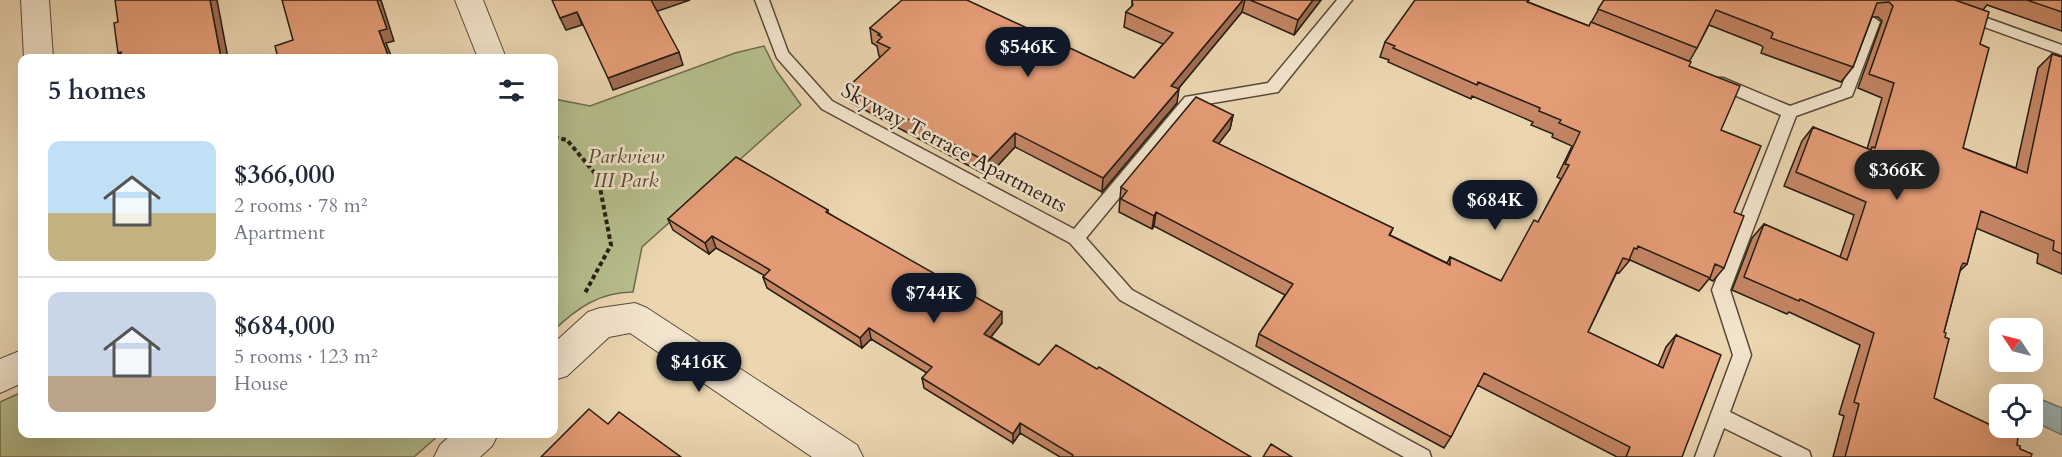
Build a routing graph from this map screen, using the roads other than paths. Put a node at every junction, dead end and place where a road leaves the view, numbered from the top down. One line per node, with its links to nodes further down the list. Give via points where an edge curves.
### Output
1 (35, 0): 8 (street)
2 (469, 0): 9 (street)
3 (762, 0): 12 (lane, Skyway Terrace Apartments, via 782,54 827,105)
4 (1345, 0): 12 (lane, via 1274,88 1190,101)
5 (1923, 0): 7 (lane)
6 (1873, 22): 11 (lane, via 1847,92)
7 (2062, 50)
8 (39, 54)
9 (490, 54)
10 (1702, 76): 11 (lane)
11 (1790, 112): 16 (lane, via 1721,290 1742,355)
12 (1076, 238): 20 (lane, via 1126,295)
13 (558, 361): 19 (street, via 600,322 634,318)
14 (18, 368): 15 (street)
15 (0, 377)
16 (1719, 416): 21 (lane); 22 (lane)
17 (474, 438): 18 (street)
18 (453, 457)
19 (844, 457)
20 (1422, 457)
21 (1704, 457)
22 (1802, 457)

